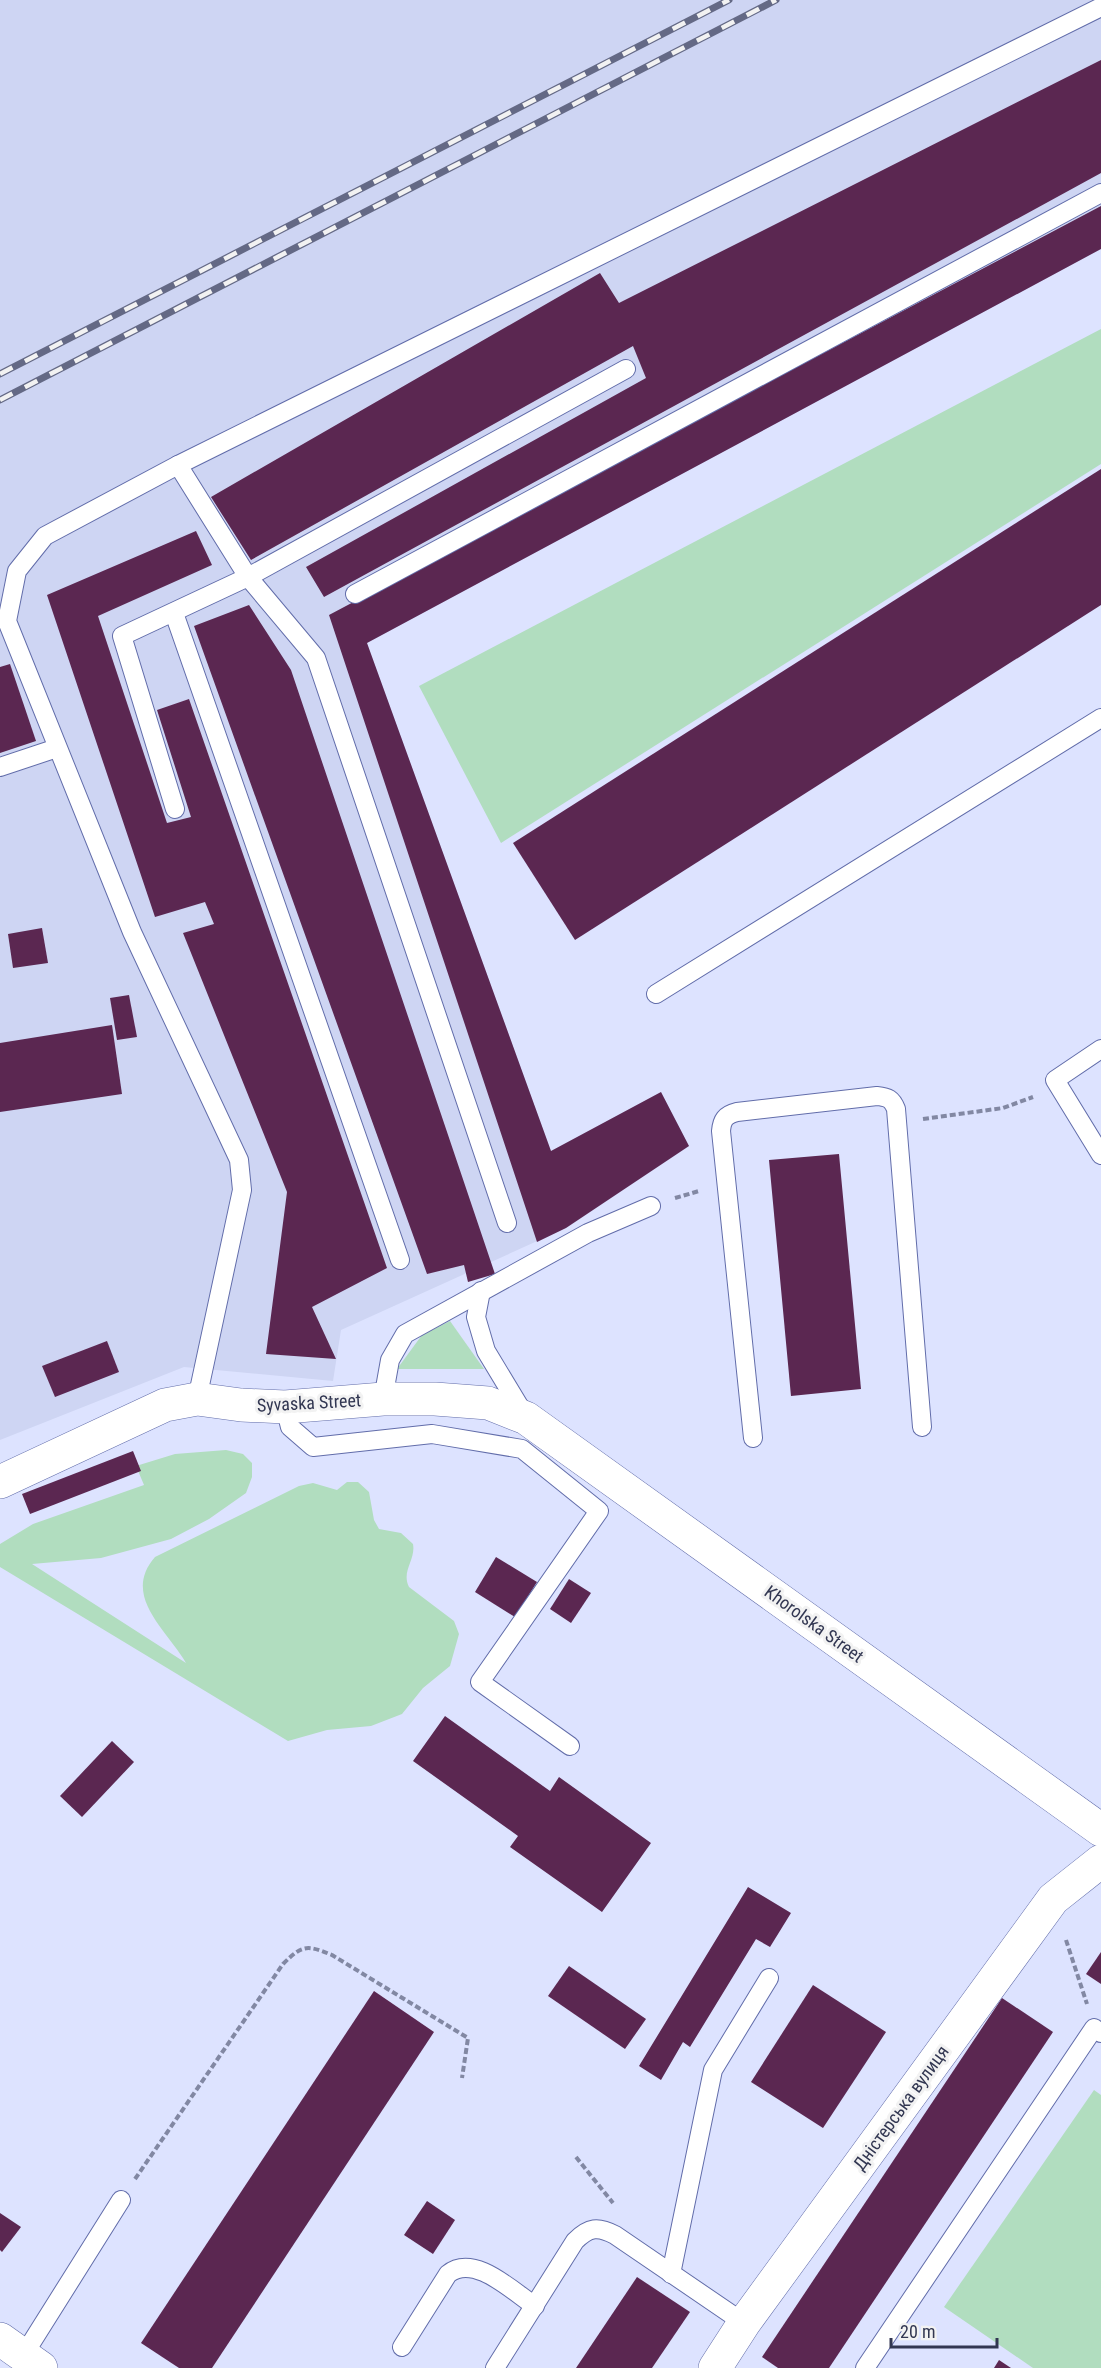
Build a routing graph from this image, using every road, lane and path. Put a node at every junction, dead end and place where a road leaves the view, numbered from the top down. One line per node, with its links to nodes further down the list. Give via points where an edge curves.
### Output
1 (1101, 7): 4 (lane)
2 (1101, 192): 6 (lane)
3 (626, 369): 5 (lane)
4 (178, 465): 5 (lane); 8 (lane, via 45,536 17,571)
5 (248, 577): 7 (lane); 20 (lane, via 316,658)
6 (355, 594)
7 (174, 613): 12 (lane, via 122,636); 21 (lane)
8 (3, 623): 10 (lane)
9 (1101, 718): 13 (lane)
10 (57, 748): 11 (lane); 23 (lane, via 132,932 238,1160 242,1190)
11 (0, 767)
12 (175, 809)
13 (656, 994)
14 (1101, 1049): 15 (lane)
15 (1055, 1080): 16 (path, via 1035,1096 1003,1108); 17 (lane)
16 (897, 1122): 18 (lane, via 893,1101 887,1096 728,1114 721,1131); 27 (lane)
17 (1101, 1155)
18 (726, 1183): 19 (path); 28 (lane)
19 (651, 1206): 22 (lane, via 588,1233)
20 (507, 1222)
21 (400, 1260)
22 (481, 1290): 24 (lane, via 405,1334 390,1360); 26 (lane, via 476,1317 486,1351)
23 (197, 1399): 25 (street, Syvaska Street); 29 (street, Syvaska Street, via 165,1405)
24 (383, 1399): 25 (street, Syvaska Street); 26 (street, Syvaska Street, via 488,1403)
25 (285, 1407): 30 (lane, via 290,1427 313,1447 432,1434 522,1449 599,1511 480,1682)
26 (526, 1418): 31 (street, Khorolska Street)
27 (922, 1427)
28 (753, 1438)
29 (0, 1482)
30 (570, 1746)
31 (1101, 1830)
32 (1101, 1861): 33 (street, Дністерська вулиця)
33 (1053, 1899): 35 (path); 40 (street, Дністерська вулиця)
34 (769, 1978): 38 (lane, via 713,2070)
35 (1098, 2030): 45 (lane)
36 (462, 2078): 37 (path, via 468,2038 332,1955 311,1947 297,1949)
37 (121, 2200): 42 (lane)
38 (671, 2274): 39 (lane, via 601,2228 586,2230 575,2241); 40 (lane)
39 (535, 2306): 41 (lane, via 478,2269 456,2267); 43 (lane)
40 (744, 2323): 44 (street, Дністерська вулиця)
41 (402, 2347)
42 (21, 2354)
43 (495, 2368)
44 (715, 2368)
45 (865, 2368)

